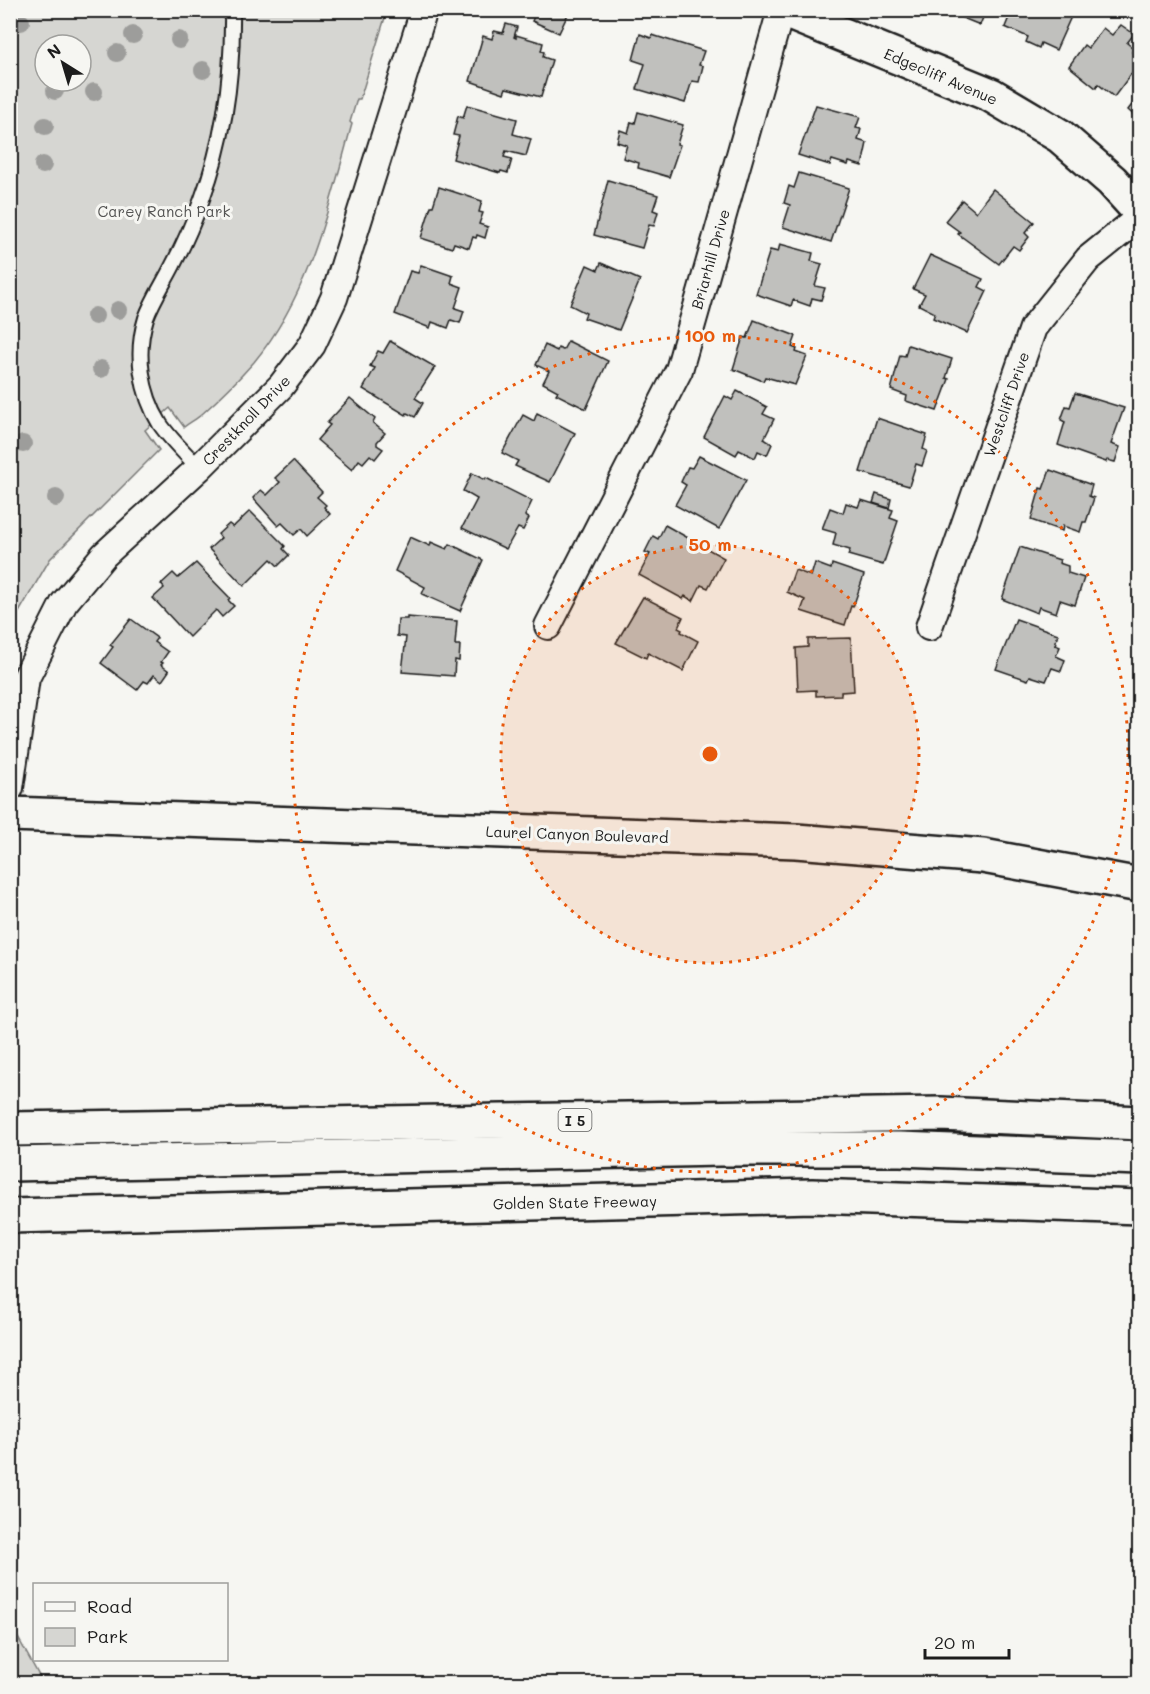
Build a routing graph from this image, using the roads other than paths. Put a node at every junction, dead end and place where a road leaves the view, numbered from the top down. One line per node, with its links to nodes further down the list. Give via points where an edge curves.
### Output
1 (232, 10): 6 (lane, via 228,90 210,176 195,218 150,309 140,355 144,384 158,419)
2 (424, 10): 6 (street, Crestknoll Drive, via 334,298 312,345 281,386)
3 (781, 10): 4 (main road, Edgecliff Avenue, via 991,95 1060,136 1112,181); 7 (street, Briarhill Drive, via 679,370)
4 (1140, 212)
5 (1140, 217): 8 (street, Westcliff Drive, via 1088,259 1033,328)
6 (199, 468): 9 (street, Crestknoll Drive, via 104,555 64,603 26,678)
7 (548, 626)
8 (929, 627)
9 (10, 788)
10 (10, 814): 11 (main road, Laurel Canyon Boulevard, via 796,841 983,856)
11 (1140, 885)
12 (1140, 1123): 13 (main road, I 5, via 940,1114)
13 (10, 1129)
14 (1140, 1158): 15 (main road, via 900,1149 744,1149)
15 (10, 1164)
16 (1140, 1179): 17 (main road, via 851,1169)
17 (812, 1196): 18 (main road, Golden State Freeway); 19 (main road, Golden State Freeway)
18 (1140, 1207)
19 (10, 1216)

